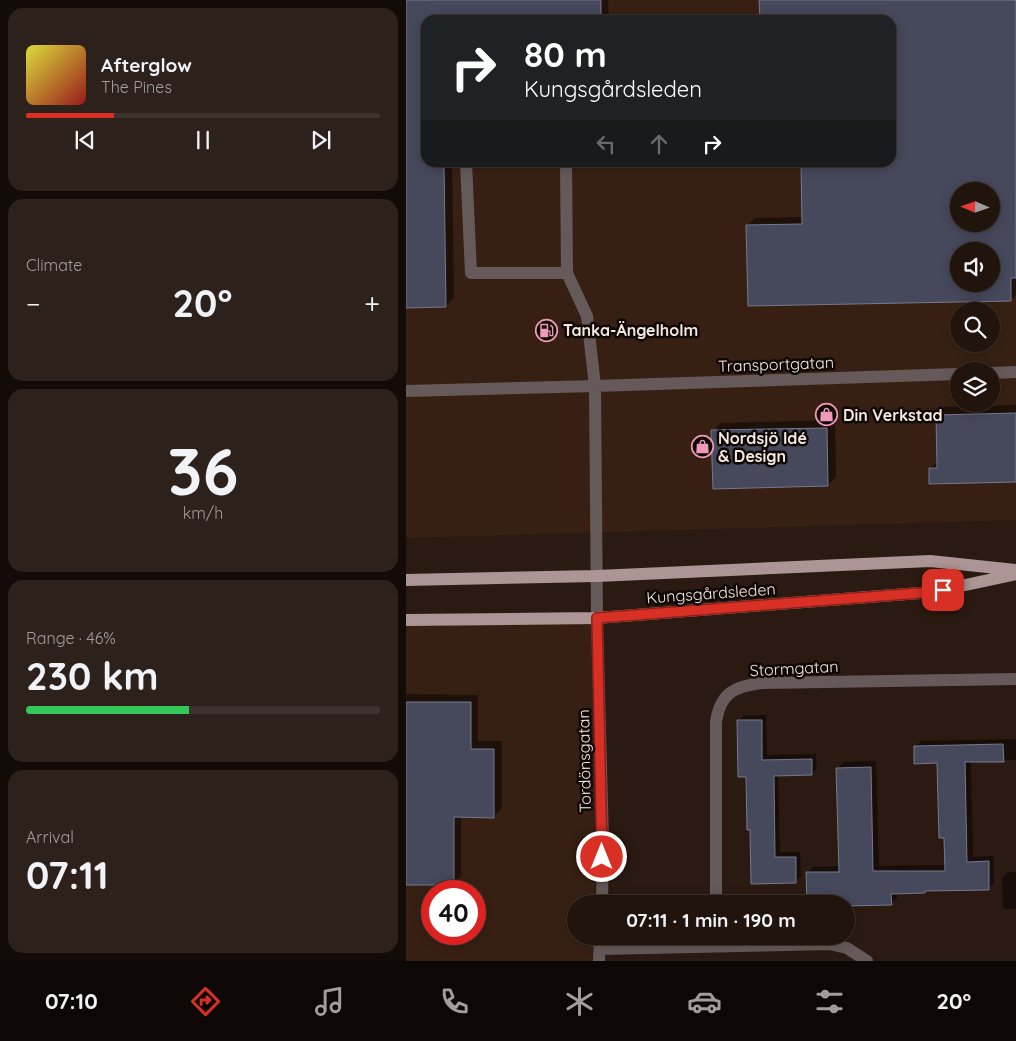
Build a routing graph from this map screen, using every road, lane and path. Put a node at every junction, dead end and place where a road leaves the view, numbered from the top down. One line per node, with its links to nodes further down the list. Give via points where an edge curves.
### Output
1 (466, 167): 3 (street, via 471,273)
2 (566, 167): 3 (street)
3 (567, 273): 7 (street, via 587,316)
4 (1016, 372): 5 (street)
5 (1000, 373)
6 (950, 374): 7 (street, Transportgatan)
7 (595, 386): 8 (street, Transportgatan); 11 (street)
8 (406, 390)
9 (1016, 570): 11 (main road, Kungsgårdsleden, via 930,561)
10 (1016, 574): 13 (main road, Kungsgårdsleden, via 933,592)
11 (597, 576): 12 (main road, Kungsgårdsleden); 13 (street)
12 (406, 580)
13 (597, 618): 14 (main road, Kungsgårdsleden); 16 (street, Tordönsgatan)
14 (406, 620)
15 (1016, 679): 17 (street, Stormgatan, via 762,683 743,686 728,694 719,706 716,722)
16 (602, 895)
17 (716, 895)
18 (658, 945): 20 (street)
19 (834, 945): 21 (street, via 847,948)
20 (600, 949)
21 (867, 961)

